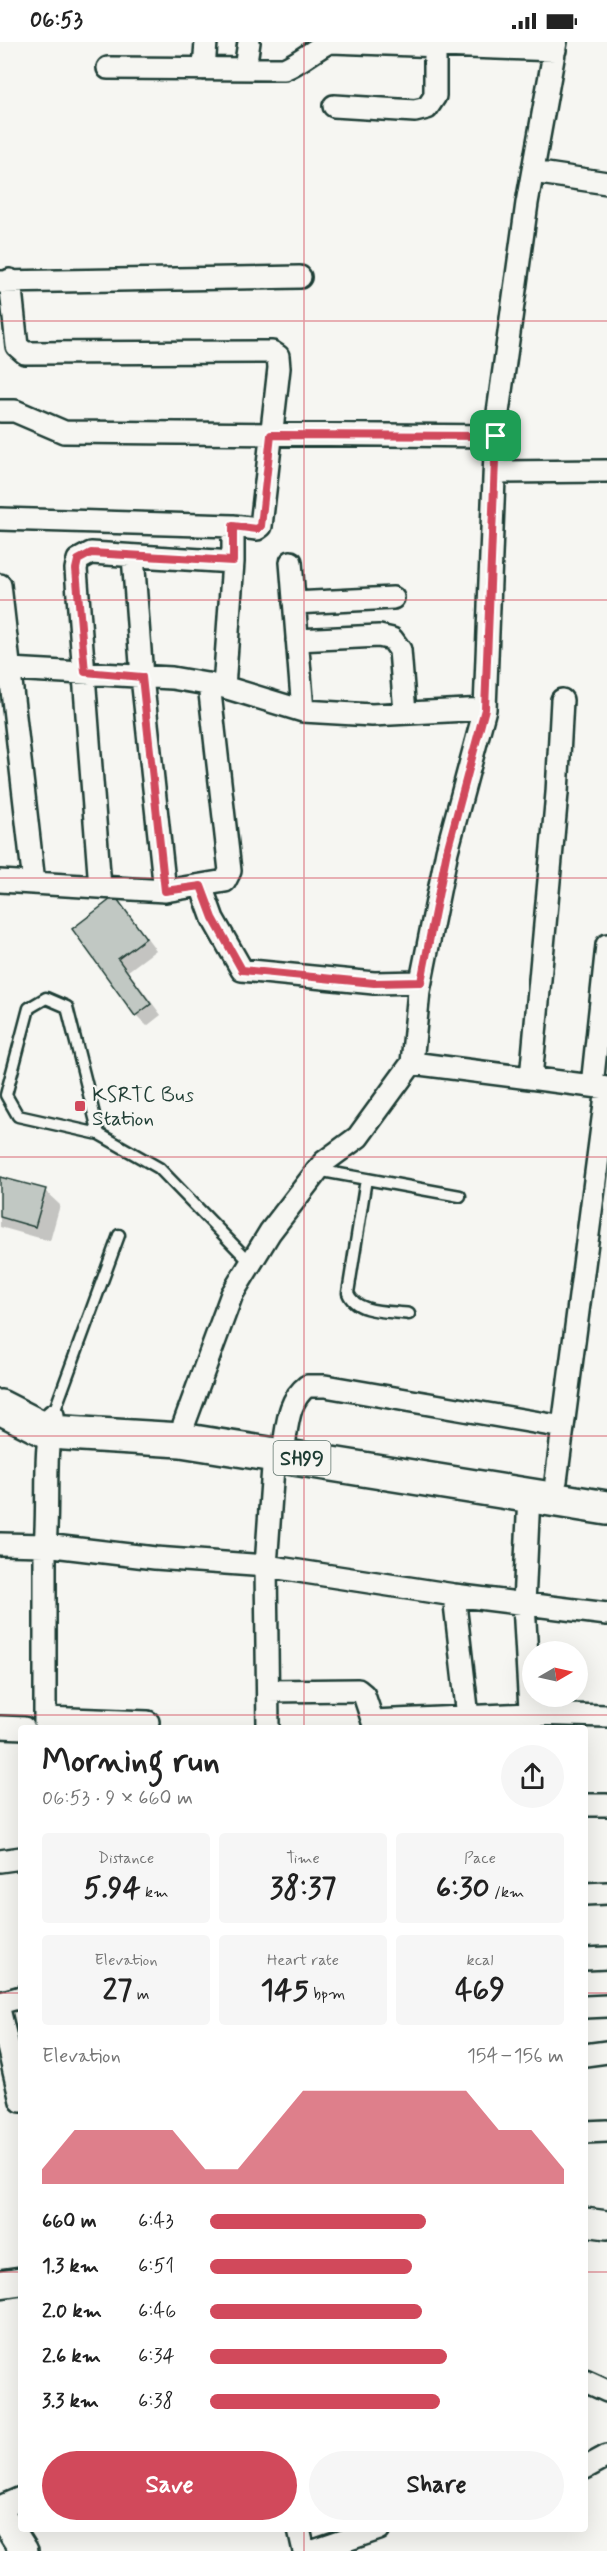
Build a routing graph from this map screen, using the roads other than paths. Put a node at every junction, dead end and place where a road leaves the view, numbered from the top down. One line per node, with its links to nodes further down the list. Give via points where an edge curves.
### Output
1 (206, 42): 7 (street)
2 (249, 42): 8 (street)
3 (330, 42): 4 (street); 8 (street, via 302,62 284,69)
4 (435, 44): 5 (street); 9 (street, via 435,96 427,108 415,111)
5 (556, 46): 10 (street)
6 (108, 68): 7 (street)
7 (204, 69): 8 (street)
8 (245, 69)
9 (334, 106)
10 (533, 172): 11 (street); 16 (street)
11 (607, 183)
12 (300, 277): 13 (street)
13 (5, 281): 15 (street, via 16,346 25,353 272,352 278,356 279,368)
14 (0, 411): 15 (street, via 15,411 64,432)
15 (271, 435): 16 (street); 20 (street, via 261,526)
16 (496, 436): 18 (street)
17 (607, 471): 18 (street)
18 (496, 472): 33 (street)
19 (0, 519): 20 (street)
20 (233, 526): 22 (street)
21 (133, 556): 22 (street); 29 (street, via 91,553 78,560); 30 (street)
22 (233, 561): 31 (street)
23 (291, 562): 26 (street)
24 (0, 585): 28 (street)
25 (393, 598): 26 (street)
26 (294, 603): 27 (street)
27 (297, 640): 34 (street); 35 (street, via 380,636 392,639 400,650)
28 (10, 669): 29 (street); 37 (street)
29 (85, 672): 30 (street); 39 (street)
30 (142, 677): 31 (street); 40 (street)
31 (216, 685): 34 (street); 38 (street, via 230,871 225,881)
32 (562, 700): 44 (street)
33 (485, 709): 35 (street); 42 (street, via 447,851)
34 (303, 711): 35 (street)
35 (405, 713)
36 (0, 881): 37 (street)
37 (34, 883): 39 (street)
38 (201, 886): 40 (street); 42 (street, via 213,918 242,970 374,983)
39 (100, 887): 40 (street)
40 (165, 891)
41 (607, 945): 45 (street)
42 (421, 982): 43 (street)
43 (412, 1063): 44 (street); 47 (street, via 358,1137)
44 (531, 1078): 45 (street)
45 (602, 1087): 56 (street)
46 (99, 1134): 46 (lane, via 18,1116 6,1095 29,1008 46,998 67,1007); 51 (lane, via 159,1168)
47 (317, 1170): 48 (lane); 51 (street)
48 (366, 1179): 49 (lane); 52 (lane, via 348,1293 351,1302 360,1307)
49 (460, 1196)
50 (119, 1235): 55 (lane)
51 (251, 1263): 57 (street, via 232,1294)
52 (409, 1314)
53 (0, 1389): 55 (main road, SH99)
54 (0, 1407): 55 (main road, SH99)
55 (51, 1423): 57 (main road, SH99); 63 (street)
56 (563, 1427): 58 (street, via 307,1386 296,1394); 59 (street)
57 (183, 1432): 58 (main road, SH99)
58 (280, 1446): 59 (main road, SH99); 64 (street)
59 (543, 1488): 60 (main road, SH99); 61 (main road, SH99); 66 (street)
60 (607, 1490)
61 (607, 1508)
62 (0, 1544): 63 (street)
63 (45, 1545): 64 (street); 73 (street)
64 (266, 1566): 65 (street); 68 (street)
65 (454, 1595): 66 (street); 70 (street)
66 (524, 1604): 67 (street); 71 (street)
67 (607, 1614)
68 (268, 1691): 74 (street); 75 (street, via 358,1690 364,1695)
69 (607, 1716): 71 (street)
70 (468, 1717): 71 (street); 75 (street)
71 (530, 1721)
72 (148, 1722): 73 (street)
73 (45, 1723)
74 (268, 1725)
75 (374, 1725)
76 (0, 1726): 77 (street)
77 (18, 1728)
78 (588, 1805): 79 (street)
79 (607, 1805)
80 (18, 1858): 81 (street)
81 (0, 1861)
82 (607, 1893): 83 (street)
83 (588, 1894)
84 (607, 1958): 85 (street)
85 (588, 1959)
86 (18, 1998): 87 (street)
87 (0, 2003)
88 (607, 2006): 89 (street)
89 (588, 2007)
90 (0, 2013): 93 (street)
91 (607, 2052): 92 (street)
92 (588, 2055)
93 (18, 2088)
94 (588, 2132): 95 (street)
95 (607, 2132)
96 (588, 2222): 97 (street)
97 (607, 2225)
98 (18, 2281): 99 (street)
99 (0, 2284)
100 (588, 2382): 101 (street)
101 (607, 2391)
102 (607, 2456): 103 (street)
103 (588, 2466)
104 (18, 2499): 105 (street)
105 (0, 2507)
106 (0, 2513): 109 (street)
107 (299, 2532): 110 (street)
108 (370, 2532): 111 (street)
109 (24, 2551)
110 (304, 2551)
111 (314, 2551)

